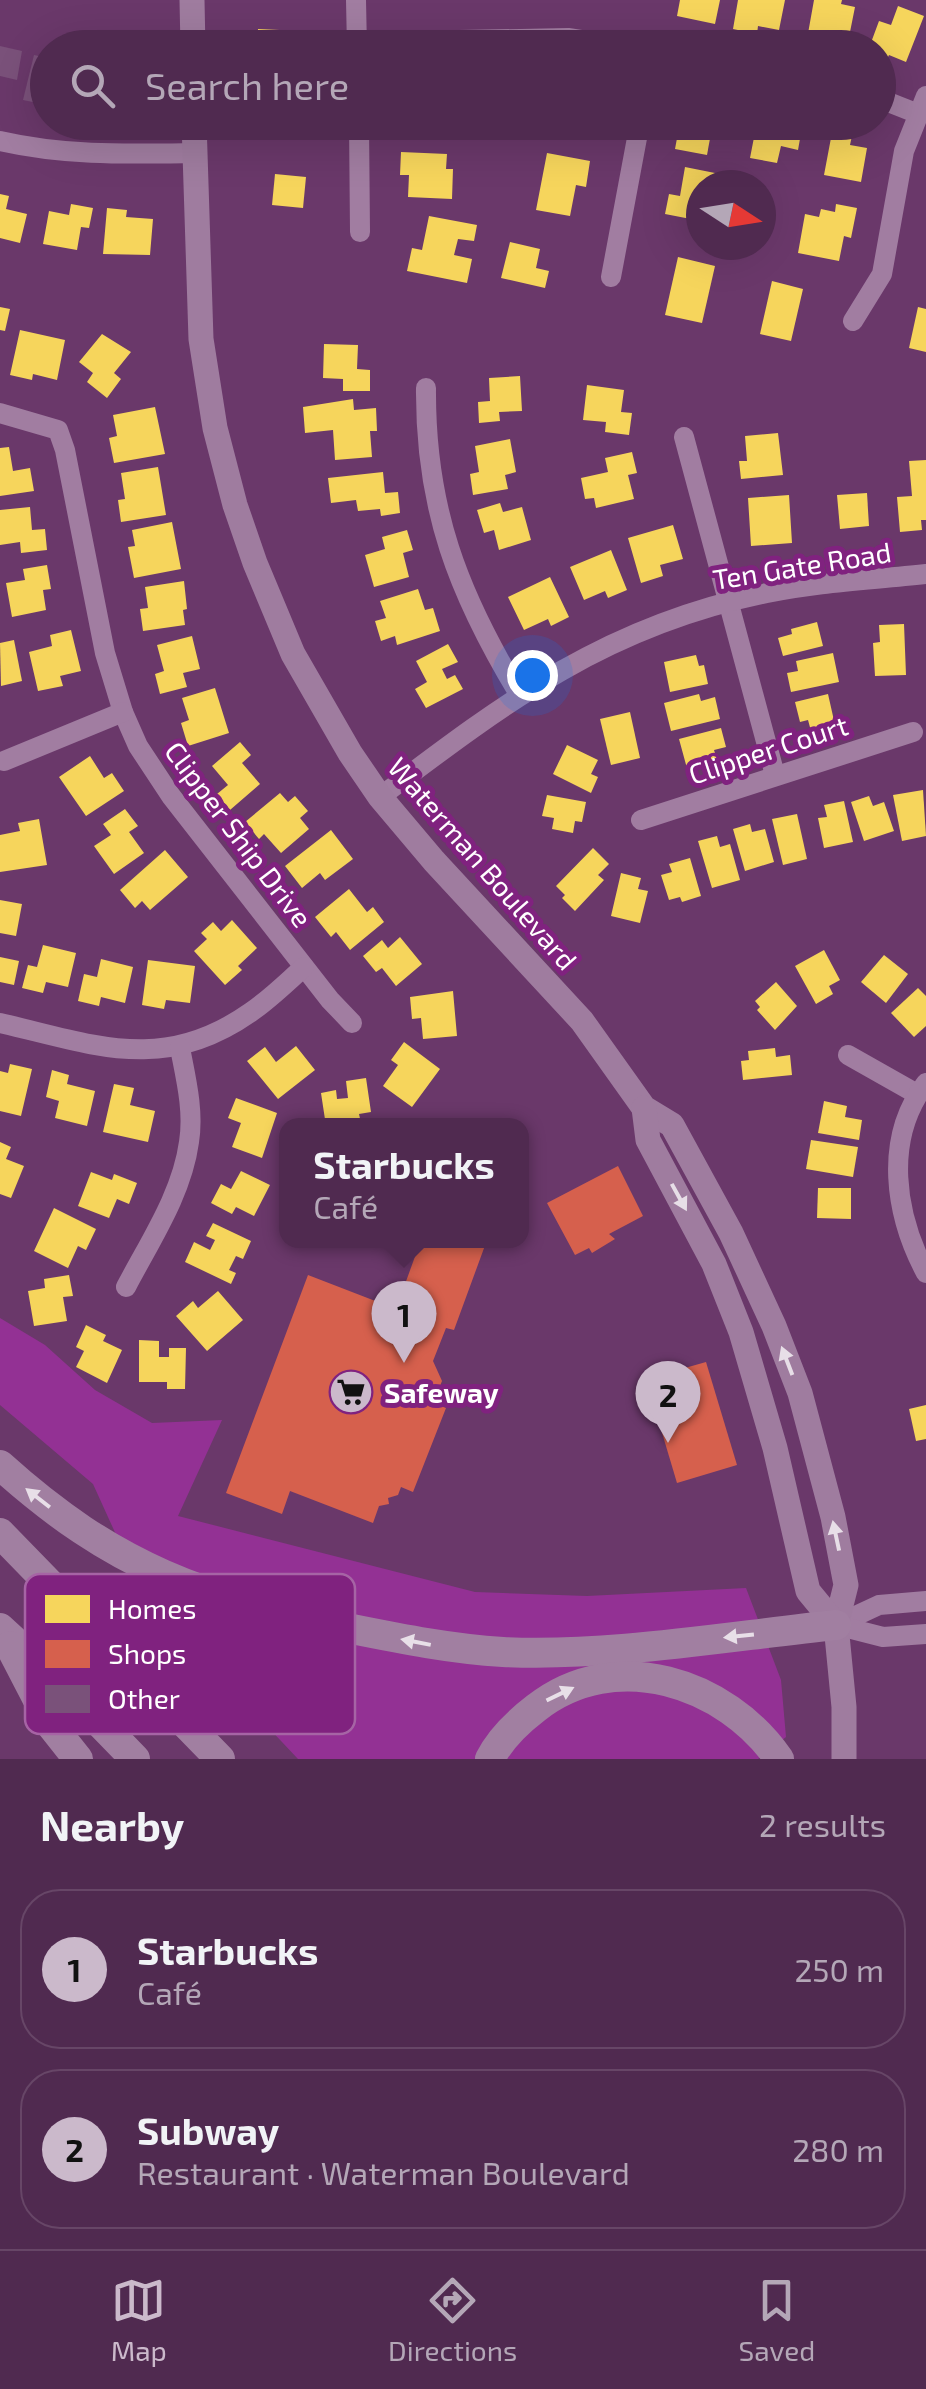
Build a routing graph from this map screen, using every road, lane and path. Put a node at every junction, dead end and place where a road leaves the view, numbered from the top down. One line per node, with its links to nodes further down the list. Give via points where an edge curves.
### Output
1 (192, 0): 3 (main road)
2 (356, 0): 4 (street)
3 (193, 30)
4 (357, 30)
5 (896, 101): 6 (street)
6 (921, 104): 14 (street, via 904,150 882,274)
7 (194, 140): 11 (main road, Waterman Boulevard)
8 (358, 140): 12 (street)
9 (637, 140): 13 (street)
10 (0, 141): 11 (street, via 48,152)
11 (194, 153): 25 (main road, Waterman Boulevard, via 202,340 235,504 294,654)
12 (360, 232)
13 (611, 277)
14 (853, 321)
15 (426, 388): 20 (street, via 434,498 451,556 472,612)
16 (0, 413): 21 (street, Clipper Ship Drive, via 58,430)
17 (684, 437): 19 (street)
18 (926, 574): 19 (street, Ten Gate Road)
19 (727, 602): 20 (street, Ten Gate Road, via 627,636); 24 (street)
20 (519, 694): 25 (street, Ten Gate Road)
21 (123, 712): 23 (street); 27 (street, Clipper Ship Drive, via 171,796)
22 (913, 732): 24 (street, Clipper Court)
23 (4, 762)
24 (775, 775): 26 (street, Clipper Court)
25 (380, 797): 33 (main road, Waterman Boulevard, via 582,1022)
26 (641, 820)
27 (304, 967): 28 (street, Clipper Ship Drive); 30 (street, via 254,1011)
28 (352, 1022)
29 (0, 1023): 30 (street, via 140,1052)
30 (180, 1048): 35 (street, via 190,1141 179,1183)
31 (848, 1055): 32 (street)
32 (922, 1088): 34 (street, via 902,1140 898,1191 908,1236)
33 (644, 1108): 41 (main road, Waterman Boulevard, one-way to 41, via 648,1140 714,1264 740,1332 808,1591); 41 (main road, Waterman Boulevard, one-way to 33, via 846,1584 800,1393 708,1188 672,1125)
34 (926, 1273)
35 (126, 1287)
36 (0, 1464): 39 (highway, one-way to 36, via 78,1529)
37 (0, 1533): 38 (highway)
38 (40, 1574)
39 (159, 1574)
40 (926, 1600): 41 (street, via 880,1606)
41 (836, 1626): 43 (highway, one-way to 43, via 505,1652); 44 (street, via 883,1637); 55 (main road, Waterman Boulevard)
42 (1, 1629): 45 (highway); 46 (highway)
43 (355, 1629)
44 (926, 1634)
45 (25, 1651)
46 (25, 1675)
47 (58, 1734): 50 (highway)
48 (111, 1734): 51 (highway)
49 (196, 1734): 52 (highway)
50 (78, 1759)
51 (136, 1759)
52 (220, 1759)
53 (490, 1759): 54 (highway, one-way to 54, via 550,1696 590,1680 629,1676 671,1680 708,1694 748,1720)
54 (779, 1759)
55 (844, 1759)

